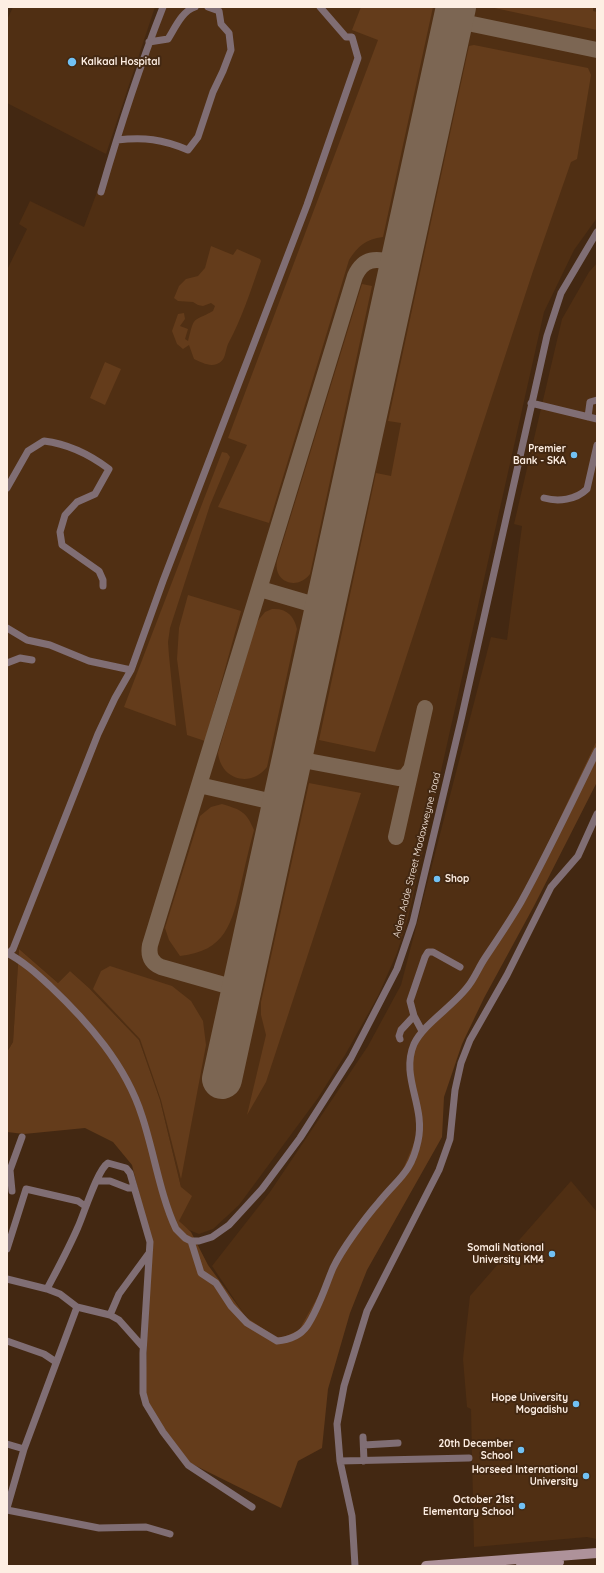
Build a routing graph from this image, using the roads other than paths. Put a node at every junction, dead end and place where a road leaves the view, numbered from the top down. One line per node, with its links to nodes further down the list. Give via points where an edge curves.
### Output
1 (163, 7): 5 (street)
2 (195, 7): 5 (street, via 180,20 168,39)
3 (208, 7): 6 (street, via 219,12 221,24 229,33 230,50 198,137 188,150 140,137)
4 (320, 7): 20 (street, via 346,37 352,37 358,58 307,205)
5 (149, 42): 6 (street)
6 (117, 140): 7 (street)
7 (102, 192)
8 (597, 232): 10 (street, Aden Adde Street Madaxweyne 1aad, via 570,275 553,314)
9 (597, 400): 11 (street, via 590,402)
10 (531, 403): 11 (street); 34 (street, Aden Adde Street Madaxweyne 1aad, via 413,922 397,969 351,1058 300,1138 262,1189 220,1233 206,1240)
11 (588, 417): 12 (street)
12 (597, 419)
13 (597, 445): 15 (street, via 589,488 582,494 556,501)
14 (7, 488): 16 (street, via 28,451 44,441 61,443 90,455 110,468 95,494 77,502 65,515 60,532 62,545 99,571 104,580)
15 (544, 498)
16 (103, 586)
17 (7, 628): 20 (street, via 27,640 50,645 88,661)
18 (32, 660): 19 (street, via 20,658)
19 (7, 663)
20 (131, 670): 23 (street, via 98,734 16,942)
21 (597, 751): 26 (street, via 520,903 470,984)
22 (597, 814): 48 (street, via 578,856 551,887 507,975 470,1040 461,1063 455,1090 450,1139 439,1170 362,1325 338,1413)
23 (8, 953): 34 (street, via 20,960 73,1008 124,1075 142,1116 172,1221 180,1234)
24 (460, 967): 25 (street, via 433,952 428,952 410,1001)
25 (414, 1016): 26 (street); 27 (street, via 401,1030)
26 (422, 1031): 34 (street, via 414,1044 409,1063 420,1119 418,1141 409,1168 381,1199 345,1248 312,1317 300,1333 286,1340 277,1341 247,1323 216,1282 202,1273)
27 (400, 1039)
28 (22, 1137): 32 (street, via 10,1170)
29 (97, 1181): 30 (street, via 110,1181); 30 (street, via 108,1163 126,1168 130,1173); 33 (street)
30 (133, 1188): 36 (street, via 150,1242)
31 (26, 1189): 32 (street); 33 (street, via 78,1201); 35 (street)
32 (10, 1192)
33 (85, 1206): 38 (street, via 76,1232)
34 (191, 1241)
35 (7, 1249)
36 (149, 1253): 40 (street, via 118,1294); 42 (street)
37 (7, 1279): 38 (street)
38 (47, 1288): 39 (street)
39 (77, 1307): 40 (street); 43 (street)
40 (110, 1315): 42 (street, via 119,1320)
41 (7, 1342): 43 (street, via 44,1354)
42 (143, 1347): 50 (street, via 143,1393 146,1404 163,1432 188,1465)
43 (56, 1362): 46 (street)
44 (398, 1443): 49 (street, via 364,1441)
45 (7, 1444): 46 (street)
46 (24, 1449): 51 (street)
47 (469, 1458): 49 (street)
48 (340, 1461): 49 (street); 55 (street, via 352,1516)
49 (364, 1461)
50 (252, 1507)
51 (7, 1509): 52 (street, via 99,1528 146,1527)
52 (170, 1534)
53 (597, 1553): 56 (main road)
54 (597, 1559): 57 (main road)
55 (355, 1566)
56 (426, 1566)
57 (521, 1566)

